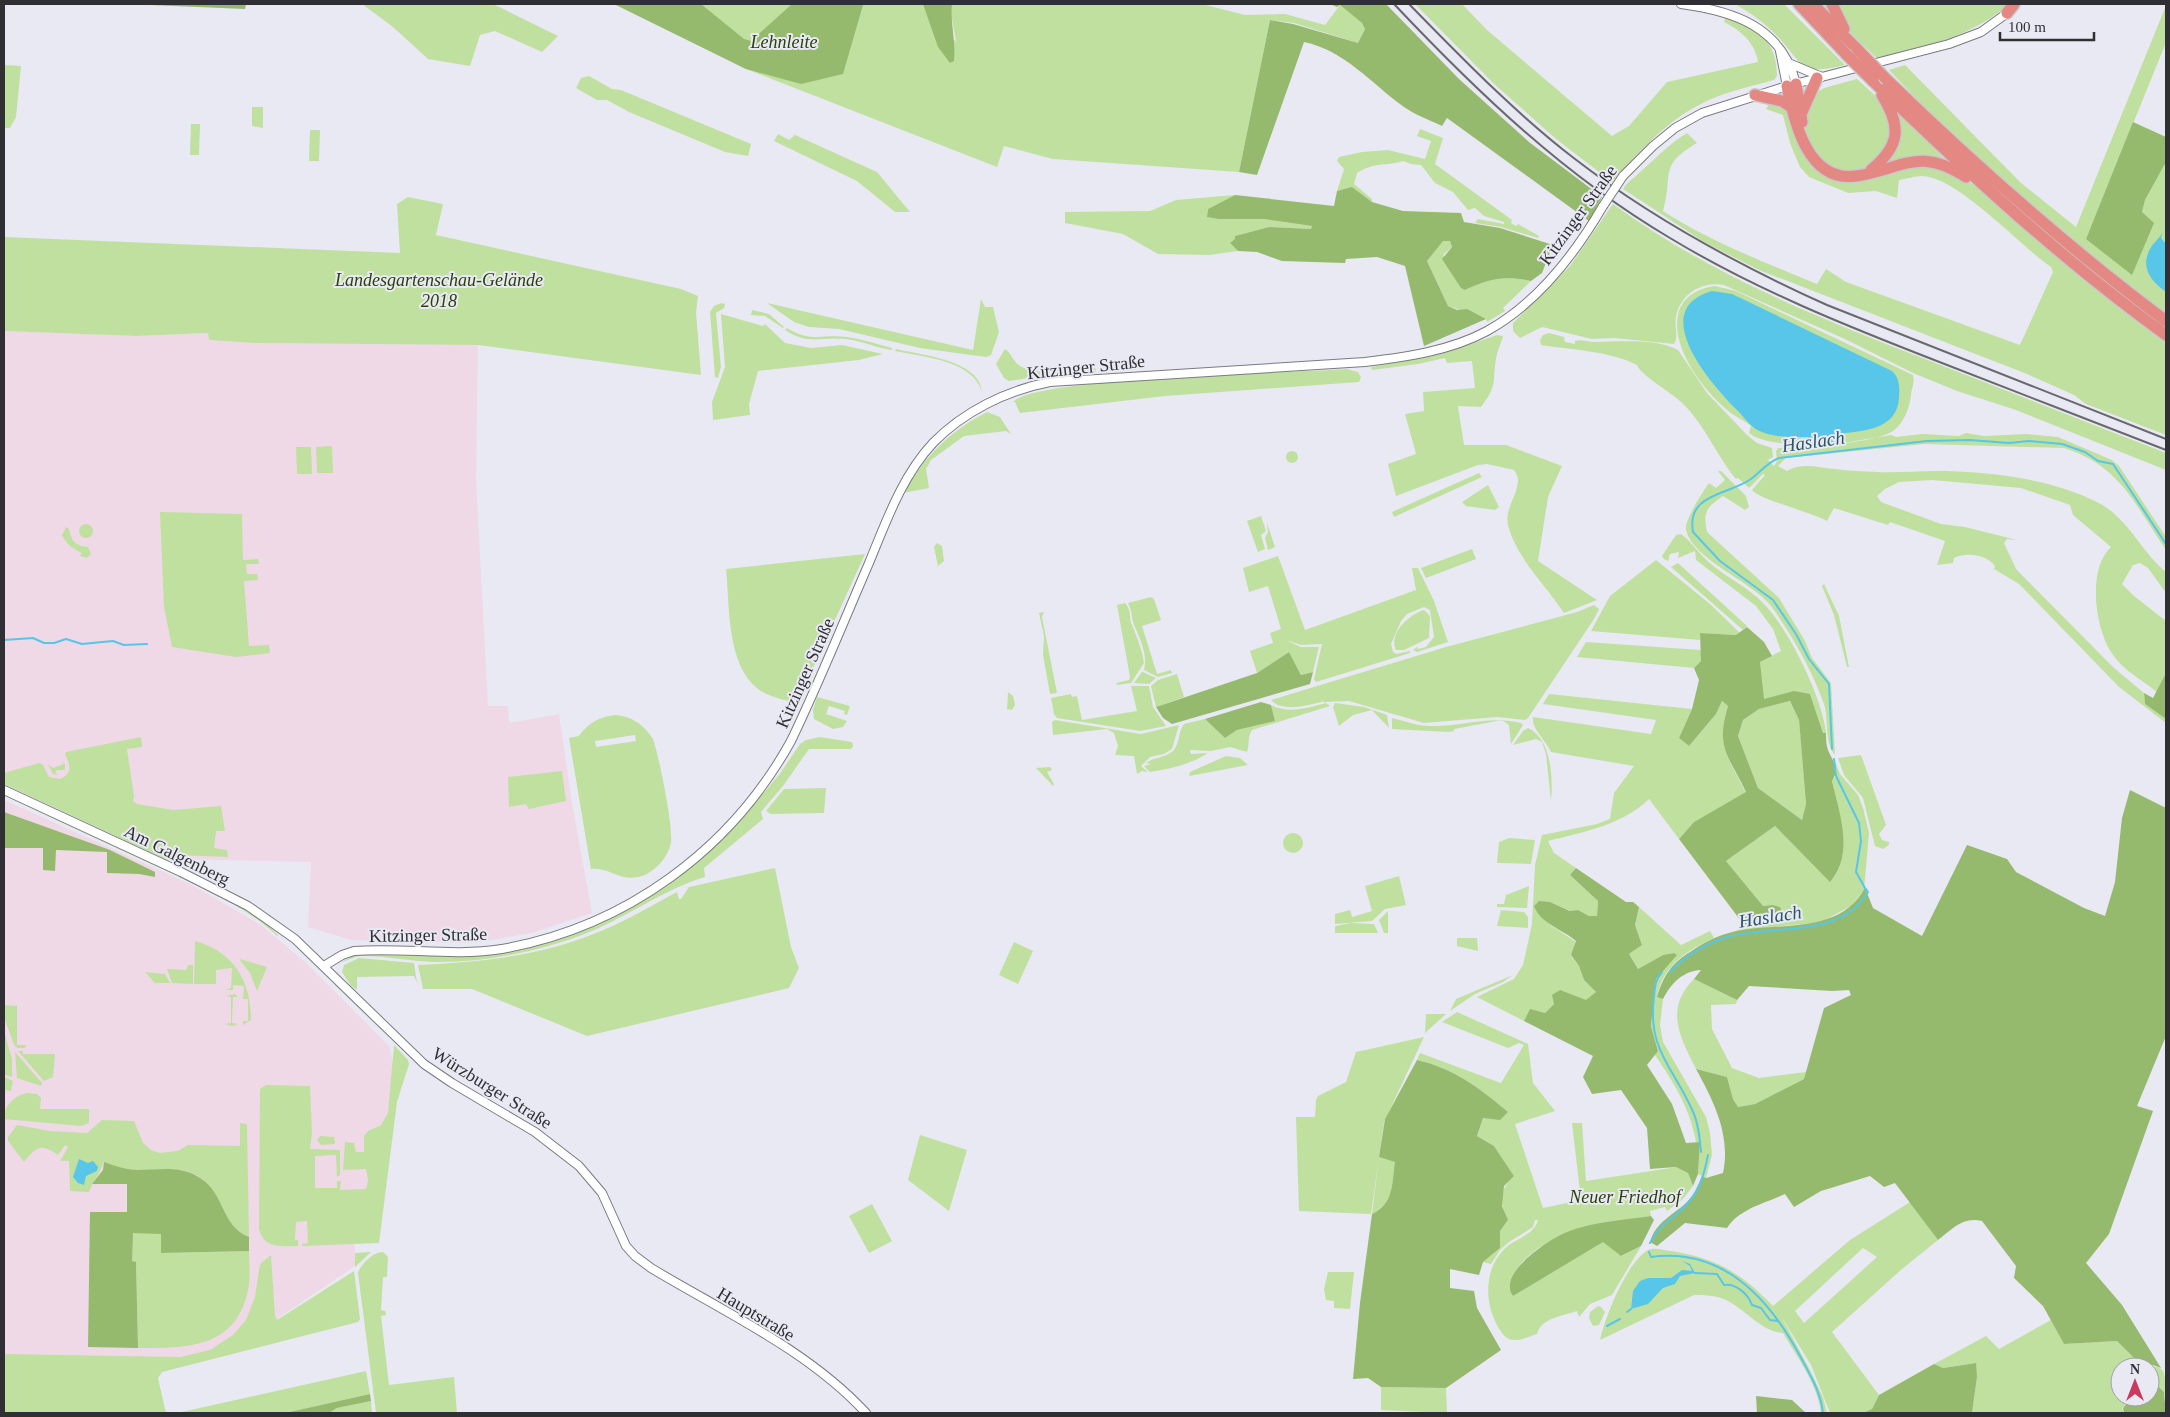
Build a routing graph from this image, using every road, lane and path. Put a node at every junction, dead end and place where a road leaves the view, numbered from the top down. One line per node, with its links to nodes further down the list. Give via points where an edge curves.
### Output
1 (1681, 4): 7 (street, via 1740,18)
2 (1799, 4): 8 (highway)
3 (1813, 4): 8 (highway)
4 (1832, 4): 8 (highway)
5 (2019, 4): 6 (street, Kitzinger Straße)
6 (2011, 8): 10 (street, Kitzinger Straße, via 1992,25 1963,39)
7 (1779, 48): 9 (street); 12 (street)
8 (1851, 51): 11 (highway, bridge); 19 (highway, bridge, via 1887,80 2026,210)
9 (1792, 64): 10 (street); 12 (street)
10 (1819, 78): 12 (street, Kitzinger Straße); 15 (highway, via 1808,94)
11 (1873, 81): 17 (highway, via 1894,116 1895,137 1883,160); 18 (highway)
12 (1791, 85): 13 (street, Kitzinger Straße); 14 (highway); 15 (highway)
13 (1755, 95): 14 (highway); 22 (street, Kitzinger Straße, bridge, via 1691,118 1653,146 1623,176 1553,275 1492,328 1460,342 1410,356 1313,366 1050,382 1023,388 984,406 933,443 909,476 886,521 791,742 747,807 706,850 638,900 594,922 549,937 502,949 476,951 354,951)
14 (1791, 107): 16 (highway)
15 (1801, 114): 16 (highway)
16 (1803, 139): 17 (highway, via 1817,164 1828,172 1855,176)
17 (1868, 173): 18 (highway, via 1900,163 1930,162 1959,172)
18 (1990, 193): 20 (highway, via 2082,271)
19 (2166, 321)
20 (2166, 335)
21 (4, 790): 22 (street, Am Galgenberg, via 248,906 294,939)
22 (324, 966): 23 (street, Würzburger Straße, via 424,1064 535,1132 579,1166 604,1196)
23 (626, 1246): 24 (street, Hauptstraße, via 652,1268 768,1337 827,1377)
24 (866, 1413)

